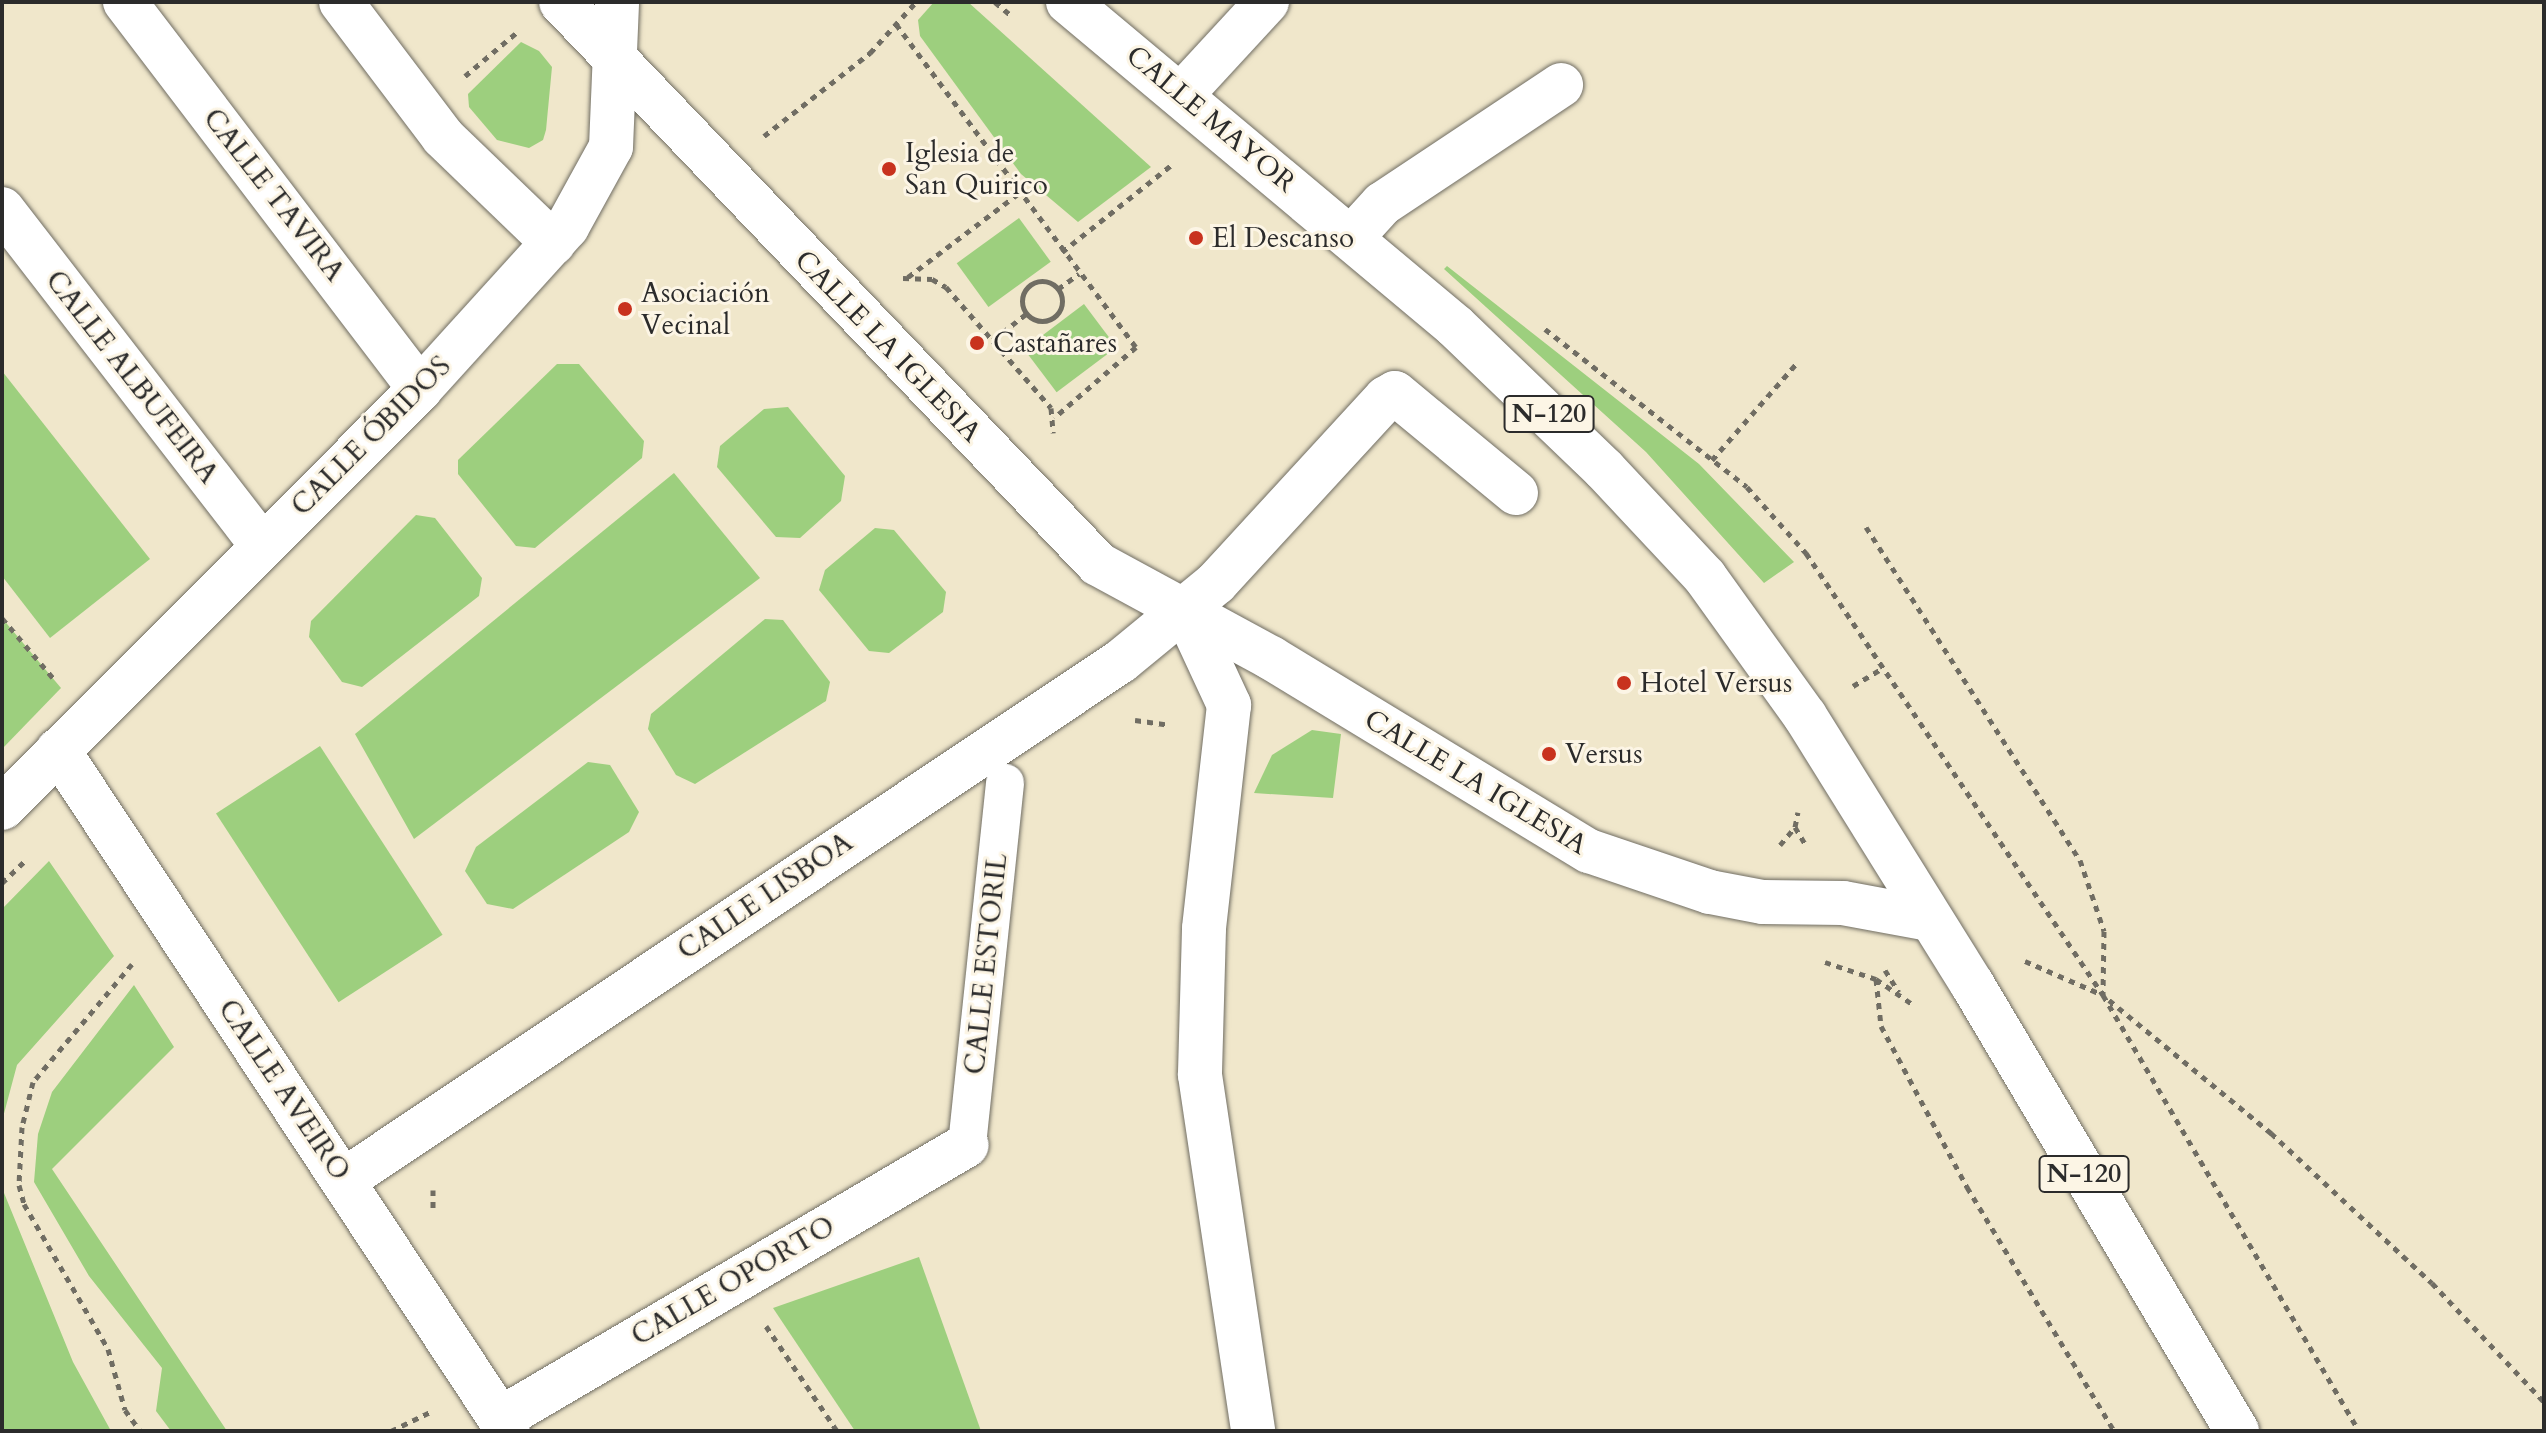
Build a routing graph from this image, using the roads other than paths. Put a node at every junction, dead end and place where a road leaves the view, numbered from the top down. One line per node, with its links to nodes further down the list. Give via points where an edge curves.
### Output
1 (125, 2): 13 (main road, CALLE TAVIRA)
2 (341, 2): 12 (main road, via 425,114)
3 (617, 2): 7 (main road, CALLE ÓBIDOS)
4 (1068, 2): 9 (main road, CALLE MAYOR / N-120)
5 (1267, 2): 9 (main road)
6 (545, 12): 7 (main road, CALLE LA IGLESIA)
7 (612, 56): 12 (main road, CALLE ÓBIDOS, via 611,147 594,184); 16 (main road, CALLE LA IGLESIA, via 1081,548 1098,564)
8 (1561, 85): 11 (main road, via 1382,204)
9 (1183, 93): 11 (main road, CALLE MAYOR / N-120)
10 (2, 209): 15 (main road, CALLE ALBUFEIRA)
11 (1351, 238): 20 (main road, CALLE MAYOR / N-120, via 1526,391 1705,577 1805,716)
12 (553, 243): 13 (main road, CALLE ÓBIDOS)
13 (420, 389): 15 (main road, CALLE ÓBIDOS)
14 (1516, 493): 16 (main road, via 1395,393)
15 (262, 545): 17 (main road, CALLE ÓBIDOS)
16 (1185, 610): 20 (main road, CALLE LA IGLESIA, via 1589,851 1710,892 1763,902 1843,903); 22 (main road, CALLE LISBOA, via 1121,661); 24 (main road, via 1229,705 1204,929 1200,1075)
17 (58, 750): 19 (main road, CALLE ÓBIDOS); 22 (main road, CALLE AVEIRO)
18 (1005, 783): 21 (street, CALLE ESTORIL)
19 (2, 808)
20 (1929, 919): 25 (main road, N-120)
21 (967, 1145): 23 (main road, CALLE OPORTO, via 734,1279)
22 (344, 1180): 23 (main road, CALLE AVEIRO)
23 (504, 1425)
24 (1253, 1431)
25 (2237, 1431)

